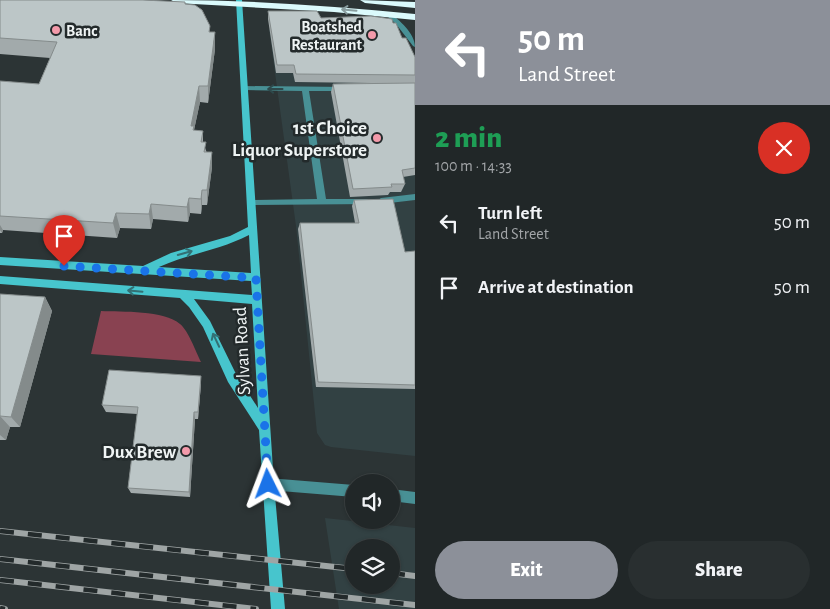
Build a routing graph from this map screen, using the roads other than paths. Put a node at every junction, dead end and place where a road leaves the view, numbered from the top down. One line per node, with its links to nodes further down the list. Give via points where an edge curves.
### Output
1 (176, 0): 3 (highway)
2 (365, 0): 4 (highway)
3 (239, 2): 5 (highway, one-way to 3); 8 (main road, Sylvan Road)
4 (415, 5)
5 (387, 13): 6 (highway); 7 (street)
6 (415, 16)
7 (415, 45)
8 (245, 88): 10 (street, one-way to 8); 13 (main road, Sylvan Road)
9 (353, 88): 10 (street)
10 (305, 89): 12 (street)
11 (415, 197): 12 (street)
12 (322, 202): 13 (street)
13 (252, 203): 14 (main road, Sylvan Road)
14 (253, 229): 16 (main road, one-way to 14); 17 (main road, Sylvan Road)
15 (0, 261): 16 (main road)
16 (140, 271): 17 (main road)
17 (256, 278): 20 (main road, Sylvan Road)
18 (0, 280): 19 (main road, one-way to 18)
19 (183, 295): 20 (main road); 21 (main road, one-way to 19, via 232,378 206,320)
20 (257, 300): 21 (main road, Sylvan Road)
21 (264, 428): 22 (main road, Sylvan Road)
22 (268, 484): 23 (street); 26 (main road, Sylvan Road)
23 (345, 490)
24 (400, 496): 25 (street)
25 (415, 498)
26 (278, 609)

